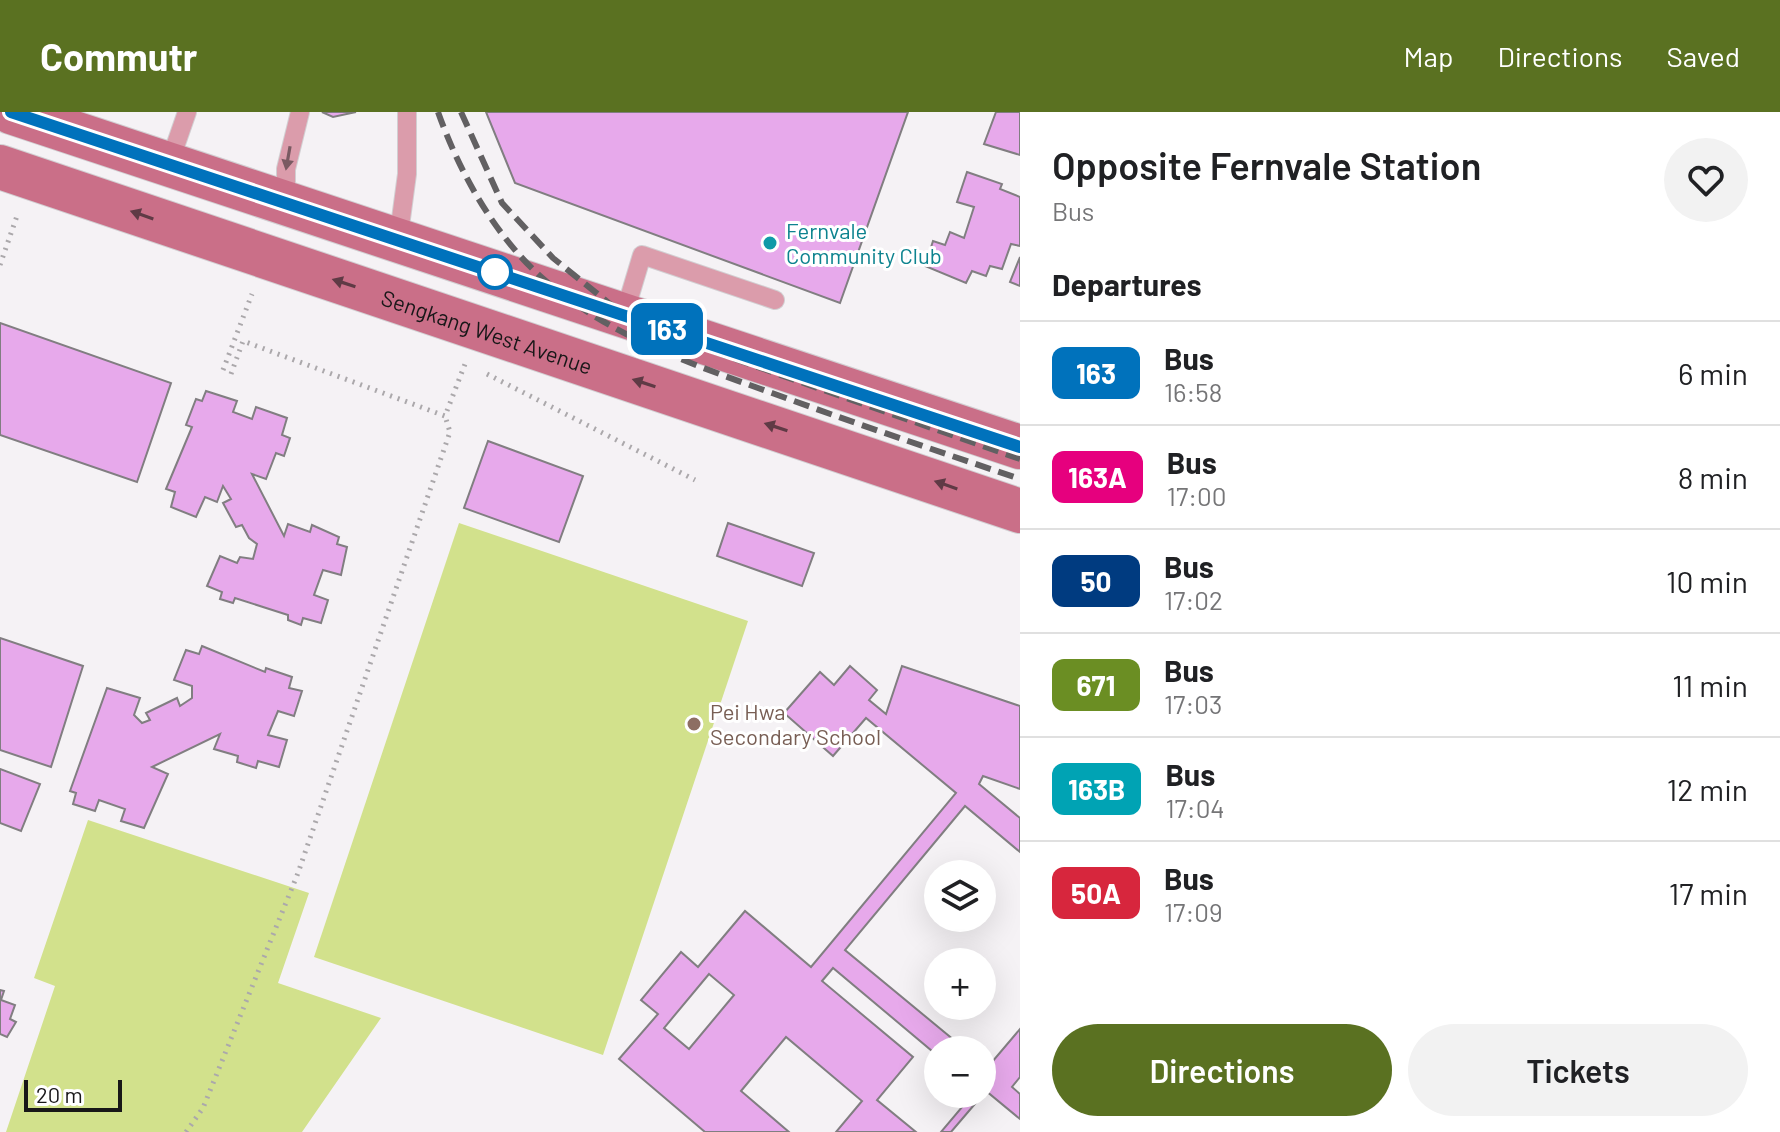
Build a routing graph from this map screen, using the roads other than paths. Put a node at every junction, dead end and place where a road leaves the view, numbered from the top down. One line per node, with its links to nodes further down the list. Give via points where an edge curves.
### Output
1 (11, 112): 5 (main road)
2 (187, 112): 5 (lane)
3 (300, 112): 7 (lane, one-way to 7, via 286,169)
4 (407, 112): 8 (lane, via 407,174)
5 (169, 164): 7 (main road)
6 (5, 187): 12 (main road, Sengkang West Avenue, one-way to 6)
7 (286, 205): 8 (main road)
8 (398, 241): 10 (main road)
9 (775, 300): 10 (lane, via 642,255)
10 (624, 315): 11 (main road)
11 (1020, 447)
12 (1020, 511)

